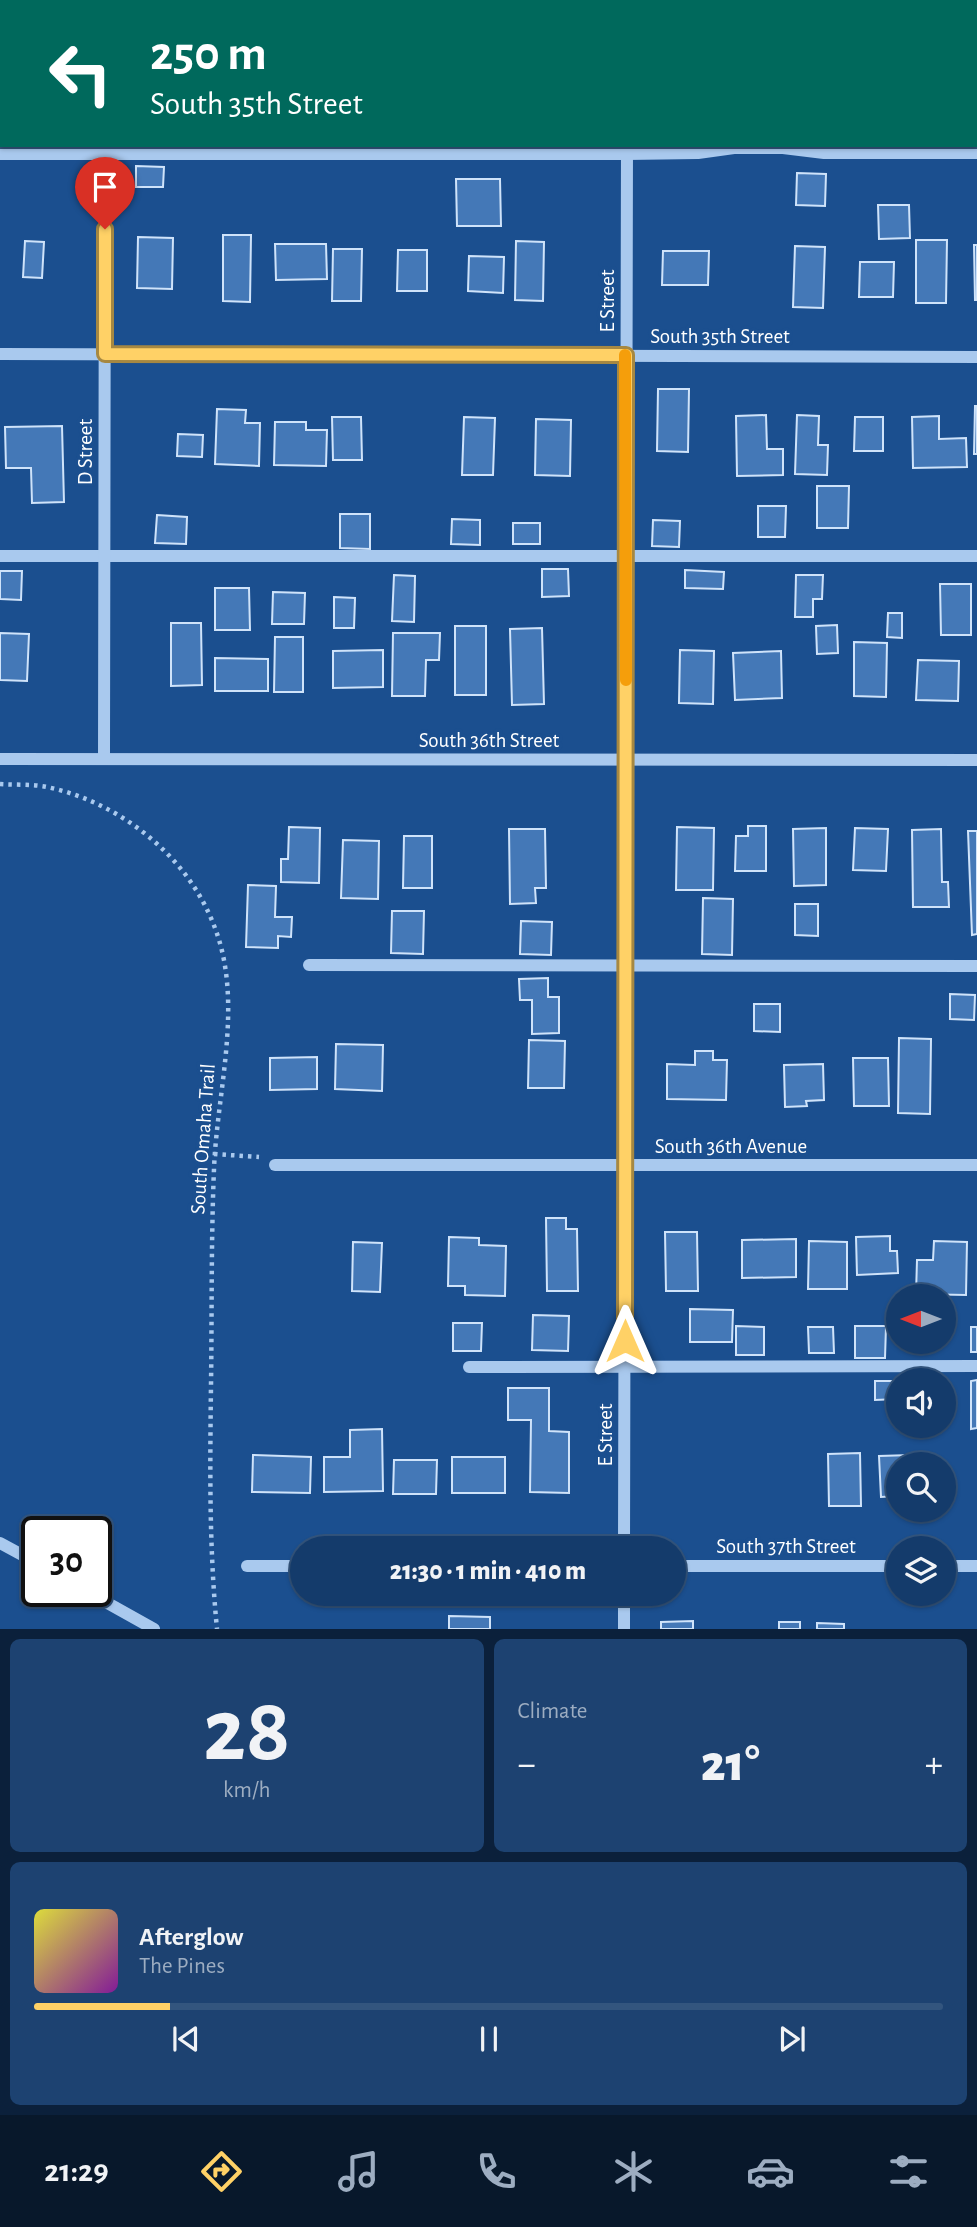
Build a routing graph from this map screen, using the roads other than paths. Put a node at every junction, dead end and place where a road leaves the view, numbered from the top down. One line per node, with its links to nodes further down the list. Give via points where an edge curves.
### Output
1 (106, 150): 2 (street); 4 (street); 6 (street, D Street)
2 (627, 150): 3 (street); 7 (street, E Street)
3 (977, 153)
4 (0, 154)
5 (0, 354): 6 (street, South 35th Street)
6 (105, 354): 7 (street, South 35th Street); 11 (street, D Street)
7 (626, 355): 8 (street, South 35th Street); 12 (street, E Street)
8 (977, 357)
9 (0, 556): 11 (street)
10 (977, 556): 12 (street)
11 (104, 557): 12 (street); 14 (street, D Street)
12 (626, 557): 15 (street, E Street)
13 (0, 759): 14 (street, South 36th Street)
14 (104, 759): 15 (street, South 36th Street)
15 (625, 760): 16 (street, South 36th Street); 17 (street, E Street)
16 (977, 760)
17 (625, 963): 18 (street); 19 (street); 21 (street, E Street)
18 (309, 965)
19 (977, 966)
20 (275, 1165): 21 (street, South 36th Avenue)
21 (625, 1165): 22 (street, South 36th Avenue); 23 (street, E Street)
22 (977, 1165)
23 (625, 1366): 24 (street); 25 (street); 26 (street, E Street)
24 (977, 1366)
25 (469, 1367)
26 (624, 1536)
27 (0, 1543): 28 (street)
28 (21, 1554)
29 (247, 1566): 30 (street)
30 (290, 1566)
31 (686, 1566): 32 (street, South 37th Street)
32 (886, 1566)
33 (956, 1566): 34 (street)
34 (977, 1566)
35 (112, 1606): 37 (street)
36 (624, 1606): 38 (street)
37 (154, 1629)
38 (624, 1629)

